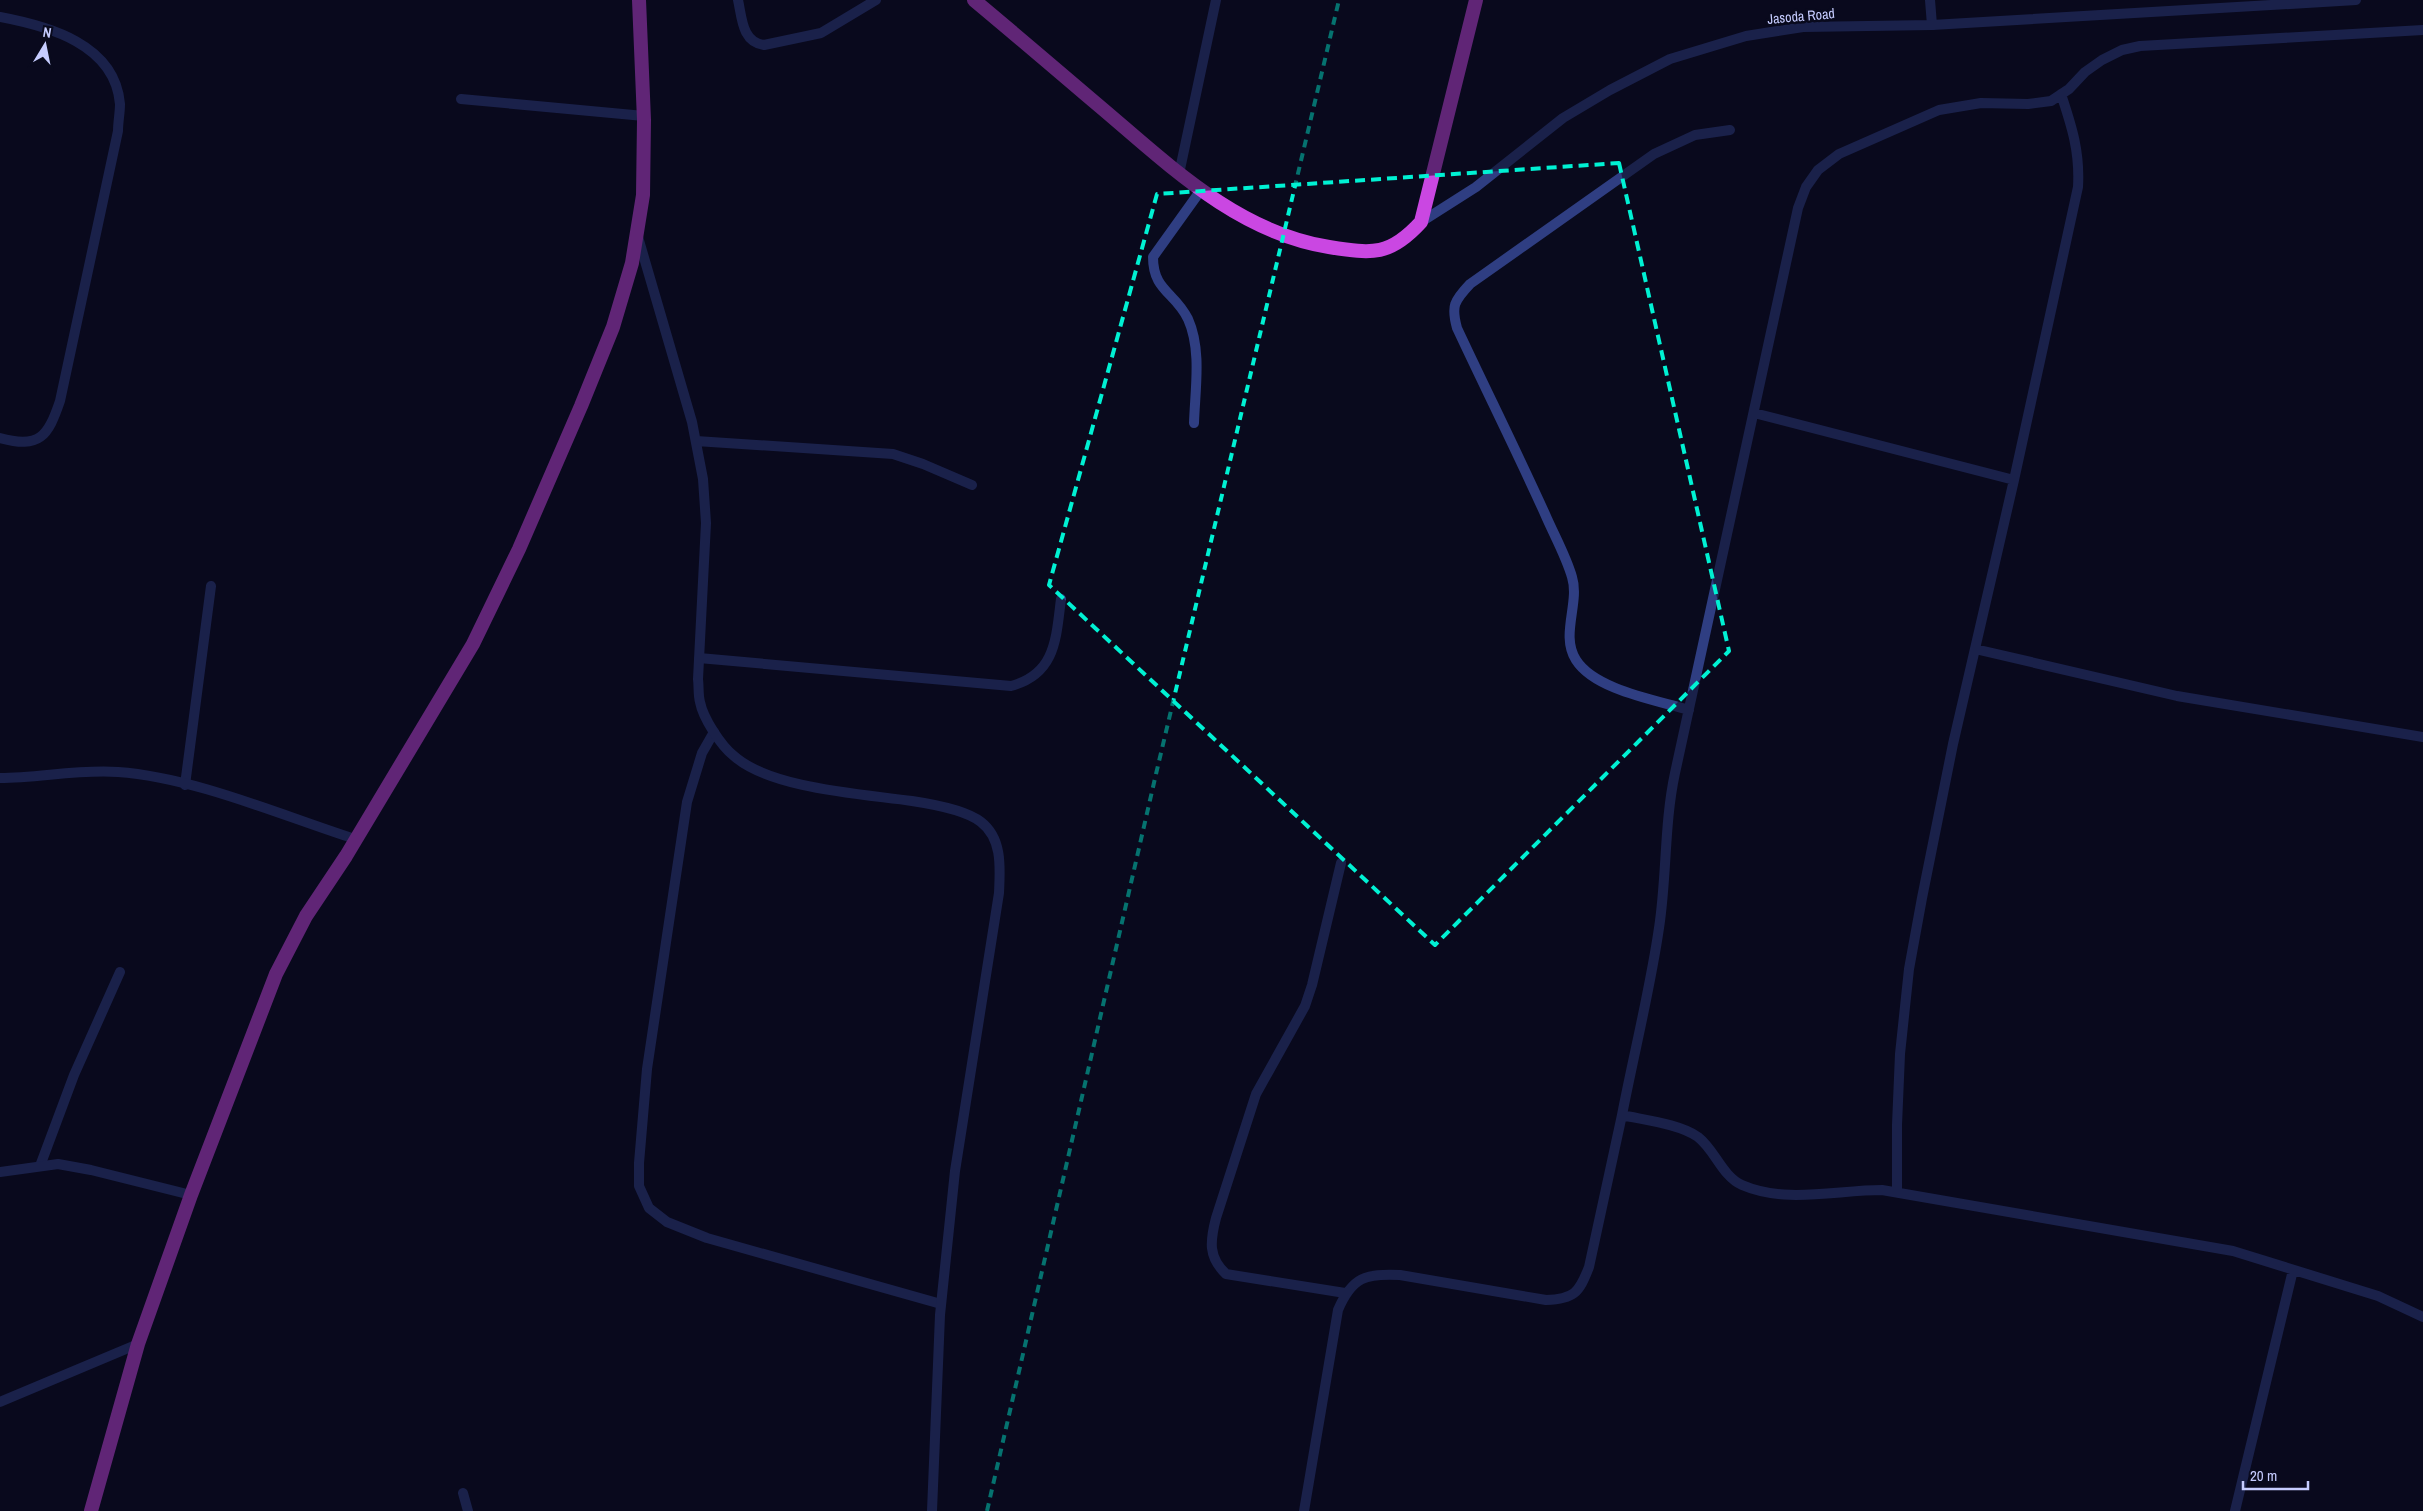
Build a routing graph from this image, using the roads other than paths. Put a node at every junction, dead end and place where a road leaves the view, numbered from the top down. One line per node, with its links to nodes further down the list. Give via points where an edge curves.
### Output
1 (639, 0): 14 (highway)
2 (738, 0): 3 (street, via 749,39 764,45 821,33)
3 (876, 0)
4 (974, 0): 16 (highway)
5 (1216, 0): 16 (street)
6 (1476, 0): 18 (highway)
7 (1930, 0): 10 (street)
8 (2356, 0): 10 (street, Jasoda Road)
9 (0, 17): 22 (street, via 59,31 87,48 114,82 120,104 118,131 55,416 43,436 29,442)
10 (1932, 25): 18 (street, Jasoda Road, via 1803,27 1746,36 1670,59 1562,118 1476,187)
11 (2423, 30): 12 (street, via 2140,46 2102,60)
12 (2061, 94): 20 (street, via 2051,101 1981,103 1939,110 1839,154 1818,170 1806,187 1798,208); 24 (street, via 2080,162 2078,187)
13 (461, 99): 14 (street)
14 (644, 116): 19 (highway, via 643,195)
15 (1730, 130): 30 (street, via 1695,135 1654,154 1470,284 1459,296 1453,312 1457,328 1573,578 1570,623 1576,659 1587,672 1605,684)
16 (1179, 174): 17 (highway)
17 (1202, 190): 18 (highway, via 1245,220 1283,236 1338,249 1384,250 1404,241); 21 (street, via 1153,257 1157,281 1188,320 1194,341)
18 (1421, 222)
19 (637, 233): 23 (street); 35 (highway, via 632,263 613,327 519,549 473,644)
20 (1754, 413): 24 (street); 30 (street)
21 (1194, 423)
22 (0, 438)
23 (696, 441): 25 (street, via 893,454); 29 (street, via 706,523)
24 (2014, 480): 28 (street)
25 (972, 486)
26 (211, 586): 34 (street)
27 (1061, 599): 29 (street, via 1054,646 1047,660 1036,675 1012,686)
28 (1975, 649): 32 (street, via 2177,696); 41 (street, via 1909,970 1900,1054)
29 (699, 658): 31 (street, via 700,704)
30 (1689, 710): 38 (street, via 1668,805 1659,928)
31 (714, 732): 45 (street, via 734,757 762,772 798,784 930,804 958,812 981,822 995,839 1000,861 999,892 955,1171); 45 (street, via 702,752 687,802 647,1069 639,1186 649,1208 667,1222 707,1238)
32 (2423, 737)
33 (0, 778): 34 (street, via 118,772)
34 (185, 785): 35 (street)
35 (356, 839): 42 (highway, via 306,916 276,974)
36 (1340, 862): 44 (street, via 1310,992 1296,1026 1256,1094 1216,1218 1212,1250 1216,1264 1226,1274)
37 (120, 972): 39 (street, via 74,1075)
38 (1622, 1115): 41 (street, via 1688,1131 1700,1138 1734,1179 1756,1190 1784,1195 1820,1195 1852,1190); 44 (street, via 1589,1267 1582,1285 1573,1295 1546,1300 1379,1274 1361,1278)
39 (40, 1166): 40 (street); 42 (street, via 58,1164 91,1170)
40 (0, 1172)
41 (1897, 1192): 43 (street, via 2233,1251)
42 (191, 1195): 47 (highway)
43 (2292, 1270): 46 (street, via 2378,1296); 54 (street)
44 (1345, 1293): 53 (street, via 1338,1310)
45 (941, 1304): 52 (street)
46 (2423, 1317)
47 (138, 1344): 48 (street); 50 (highway)
48 (0, 1402)
49 (463, 1493): 51 (street)
50 (92, 1511)
51 (468, 1511)
52 (932, 1511)
53 (1304, 1511)
54 (2235, 1511)

